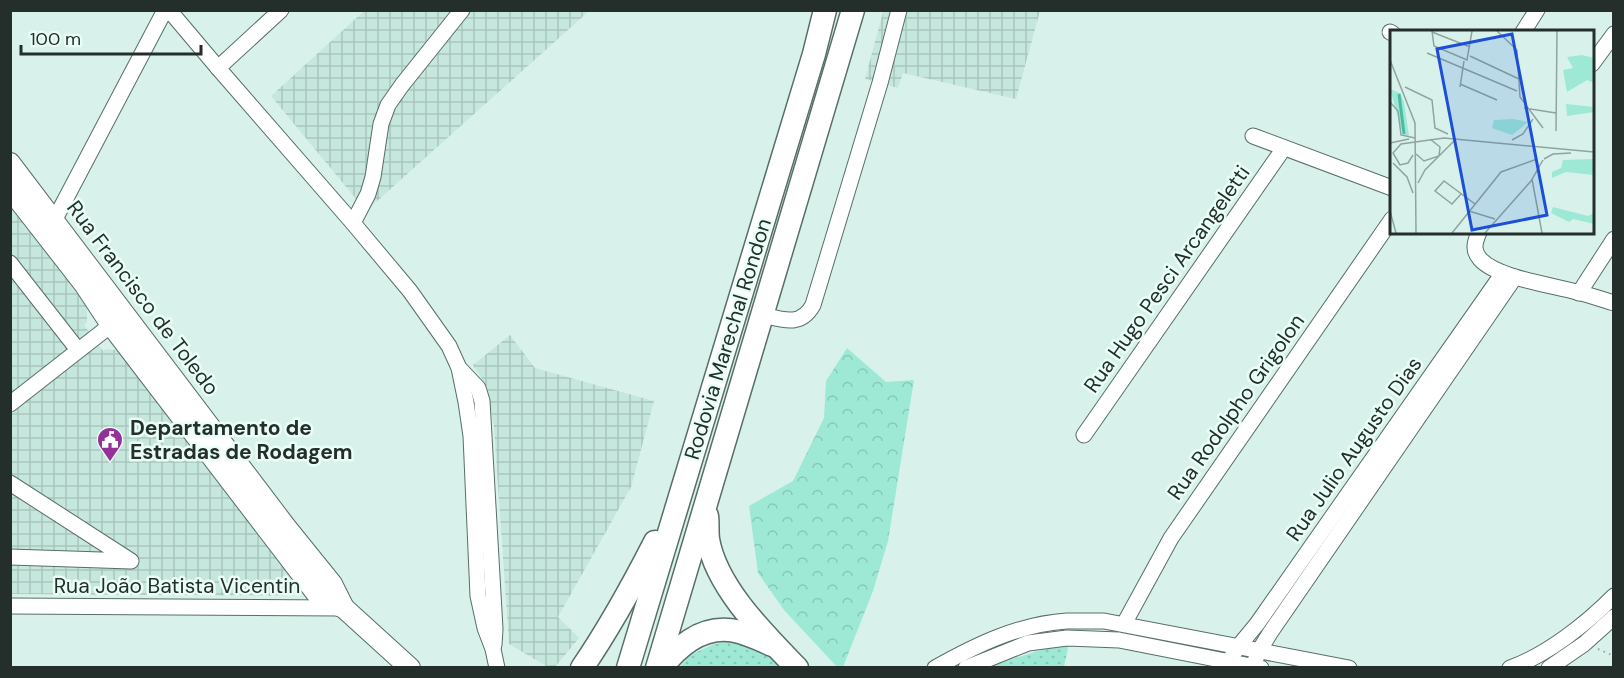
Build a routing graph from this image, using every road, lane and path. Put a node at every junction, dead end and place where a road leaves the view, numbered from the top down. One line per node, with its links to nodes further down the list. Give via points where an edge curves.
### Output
1 (167, 10): 13 (street); 19 (street)
2 (281, 10): 13 (street)
3 (462, 10): 21 (street, via 388,105 368,194)
4 (814, 10): 11 (highway)
5 (825, 10): 11 (highway, Rodovia Marechal Rondon)
6 (854, 10): 28 (highway, Rodovia Marechal Rondon)
7 (899, 10): 28 (street, via 809,314 784,320)
8 (1537, 10): 9 (street)
9 (1524, 30)
10 (1614, 34): 12 (street)
11 (814, 54): 34 (highway, Rodovia Marechal Rondon)
12 (1594, 63)
13 (218, 68): 21 (street)
14 (1252, 135): 15 (street)
15 (1284, 148): 17 (street); 32 (street, Rua Hugo Pesci Arcangeletti)
16 (10, 163): 19 (main road, Rua Francisco de Toledo)
17 (1390, 187)
18 (10, 189): 29 (main road, Rua Francisco de Toledo)
19 (54, 221): 39 (main road, Rua Francisco de Toledo, via 332,584)
20 (1390, 222): 41 (street, Rua Rodolpho Grigolon, via 1172,538)
21 (353, 223): 49 (street, via 432,321 459,368 478,388 482,401 483,538)
22 (1478, 234): 25 (street, via 1474,246 1480,259)
23 (1614, 238): 26 (street)
24 (10, 263): 30 (street)
25 (1509, 275): 26 (street); 42 (street, Rua Julio Augusto Dias); 45 (street, Rua Julio Augusto Dias)
26 (1579, 292): 27 (street)
27 (1614, 303)
28 (762, 315): 35 (highway, Rodovia Marechal Rondon)
29 (111, 325): 30 (street); 39 (main road, Rua Francisco de Toledo, via 319,597)
30 (78, 350): 31 (street)
31 (13, 397)
32 (1084, 435)
33 (10, 483): 36 (street, via 131,561)
34 (680, 495): 50 (highway, via 631,588); 51 (highway, Rodovia Marechal Rondon)
35 (707, 499): 43 (highway, via 708,539 716,563 742,607); 52 (highway, Rodovia Marechal Rondon)
36 (10, 557)
37 (1614, 596): 57 (street, via 1555,644)
38 (10, 606): 39 (street, Rua João Batista Vicentin)
39 (344, 608): 48 (main road)
40 (1614, 617): 58 (street)
41 (1124, 624): 42 (street); 44 (street, via 1065,621 1029,627)
42 (1238, 647): 45 (street); 46 (street, Rua Julio Augusto Dias)
43 (777, 648): 52 (highway, via 728,630 709,632 681,646); 53 (highway)
44 (967, 650): 54 (street); 55 (street)
45 (1259, 651): 47 (street, Rua Julio Augusto Dias); 56 (street)
46 (1228, 661): 47 (street); 55 (street, via 1119,639 1067,638 1028,643)
47 (1257, 667)
48 (410, 668)
49 (498, 668)
50 (582, 668)
51 (628, 668)
52 (659, 668)
53 (796, 668)
54 (935, 668)
55 (966, 668)
56 (1349, 668)
57 (1510, 668)
58 (1549, 668)

